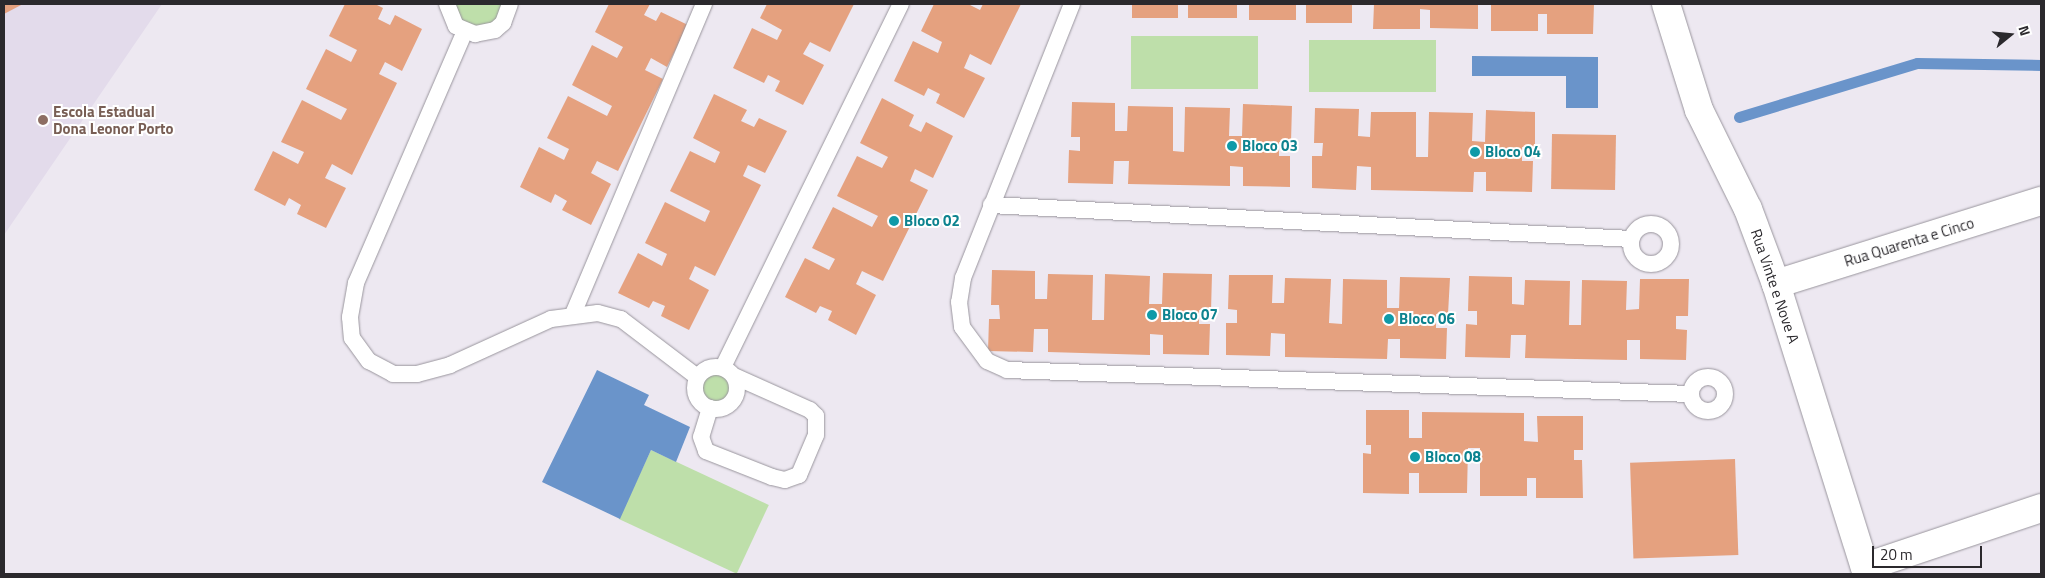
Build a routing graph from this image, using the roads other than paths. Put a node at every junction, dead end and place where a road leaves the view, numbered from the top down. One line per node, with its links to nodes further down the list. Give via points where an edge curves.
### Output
1 (447, 4): 7 (lane, via 450,17)
2 (510, 4): 7 (lane, via 503,23 495,30 475,34)
3 (704, 4): 12 (lane)
4 (901, 4): 13 (lane)
5 (1072, 4): 9 (lane)
6 (1666, 4): 11 (street, Rua Vinte e Nove A, via 1699,110 1748,209)
7 (465, 31): 12 (lane, via 356,283 350,317 352,338 377,365 393,374 417,374 450,365 551,319)
8 (2041, 201): 11 (street, Rua Quarenta e Cinco)
9 (991, 205): 10 (lane); 15 (lane, via 964,278 959,302 962,327 976,351 987,361 1007,370)
10 (1631, 239)
11 (1776, 284): 18 (street, Rua Vinte e Nove A)
12 (572, 314): 14 (lane, via 598,313 621,319)
13 (729, 372): 14 (lane, via 708,368); 16 (lane, via 738,390 732,403 720,409); 16 (lane, via 810,410 816,416 816,435 799,476 785,480 706,451 701,437)
14 (697, 377): 16 (lane, via 697,397)
15 (1690, 394)
16 (710, 408)
17 (2041, 508): 18 (street)
18 (1866, 571)

